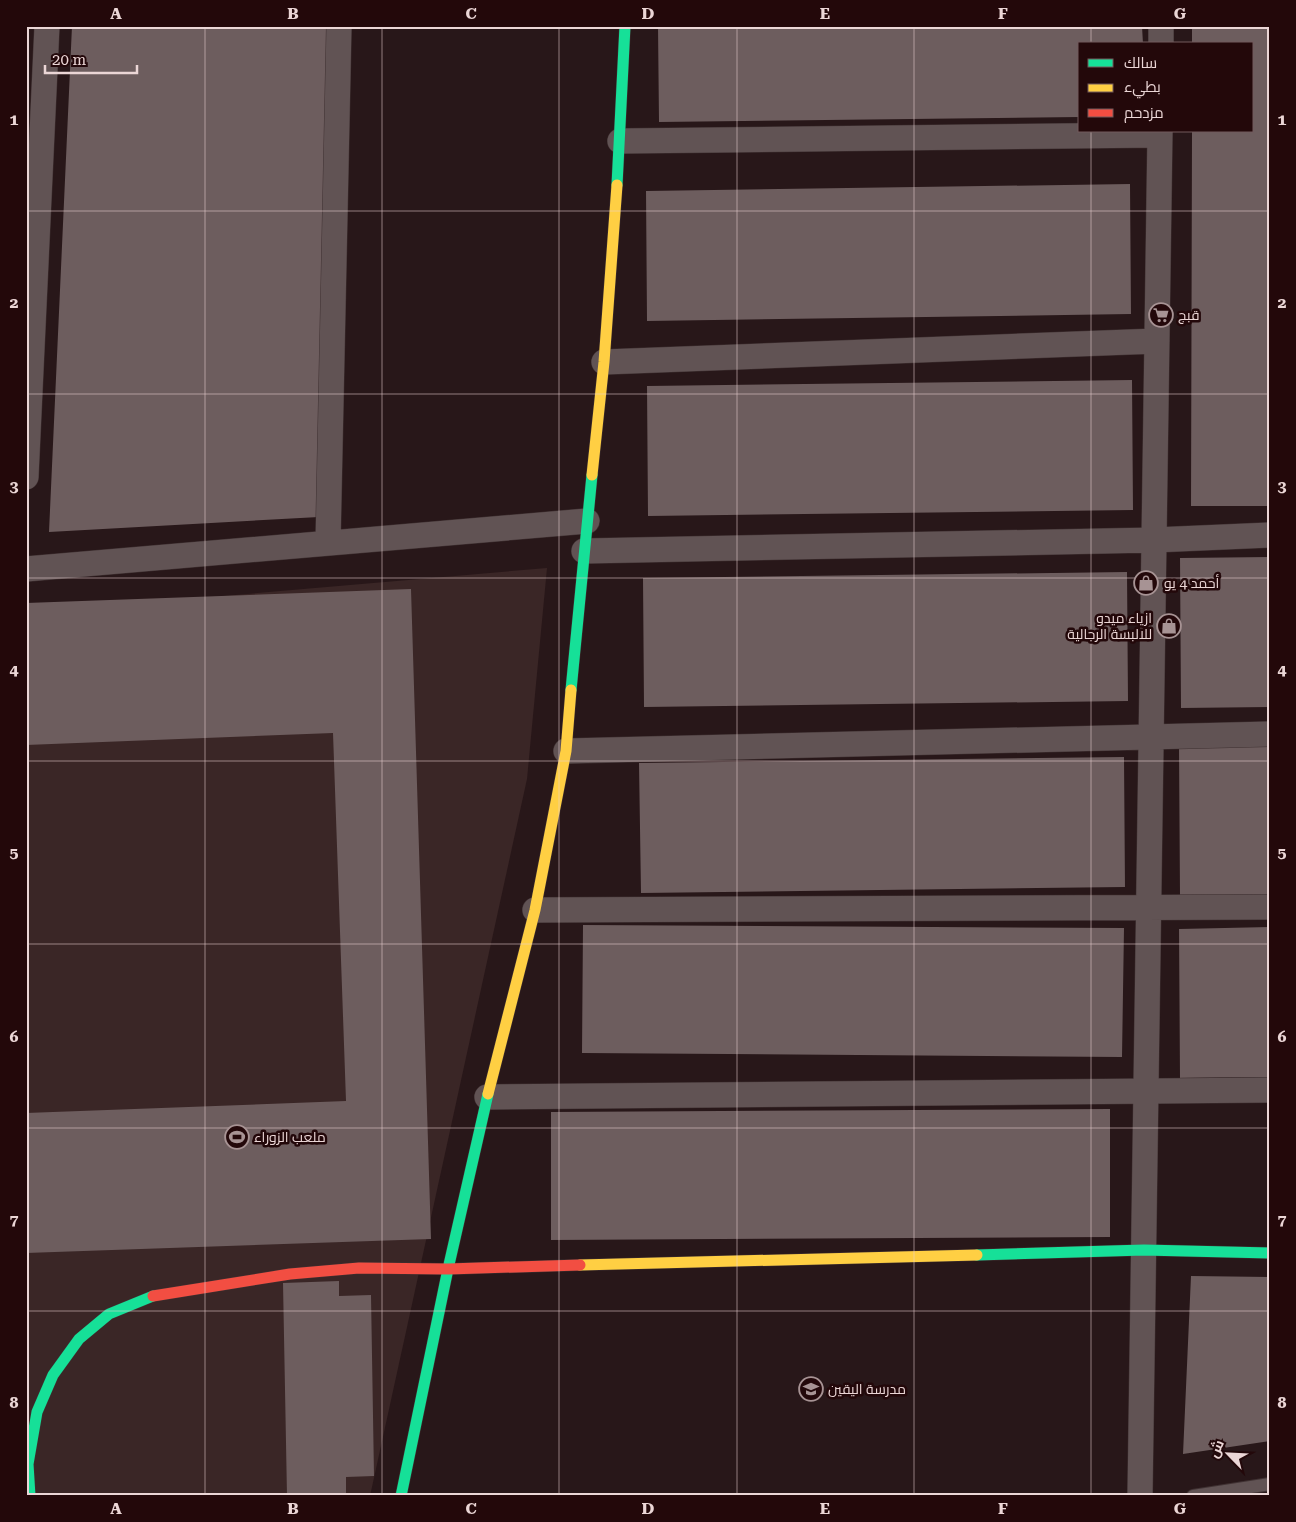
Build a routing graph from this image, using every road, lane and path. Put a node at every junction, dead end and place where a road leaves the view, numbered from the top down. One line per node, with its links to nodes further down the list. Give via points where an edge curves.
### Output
1 (47, 26): 10 (street)
2 (339, 26): 14 (street)
3 (625, 26): 7 (street)
4 (1161, 26): 5 (street)
5 (1161, 42)
6 (1160, 133): 7 (street); 8 (street)
7 (620, 141): 9 (street)
8 (1157, 341): 9 (street); 13 (street)
9 (604, 362): 11 (street)
10 (26, 476)
11 (587, 521): 14 (street); 15 (street)
12 (1270, 535): 13 (street)
13 (1154, 540): 15 (street); 18 (street)
14 (328, 543): 16 (street)
15 (584, 551): 19 (street)
16 (26, 569)
17 (1270, 734): 18 (street)
18 (1151, 736): 19 (street); 20 (street)
19 (566, 751): 22 (street)
20 (1148, 907): 21 (street); 22 (street); 24 (street)
21 (1270, 907)
22 (535, 910): 25 (street)
23 (1270, 1090): 24 (street)
24 (1146, 1091): 25 (street); 26 (street)
25 (487, 1097): 28 (street)
26 (1144, 1250): 27 (street); 28 (street); 32 (street)
27 (1270, 1253)
28 (448, 1269): 30 (street, via 359,1268 290,1274 152,1296 110,1314 79,1339 53,1375 37,1412 28,1464); 31 (street)
29 (1270, 1484): 33 (lane)
30 (30, 1496)
31 (401, 1496)
32 (1140, 1496)
33 (1193, 1496)

